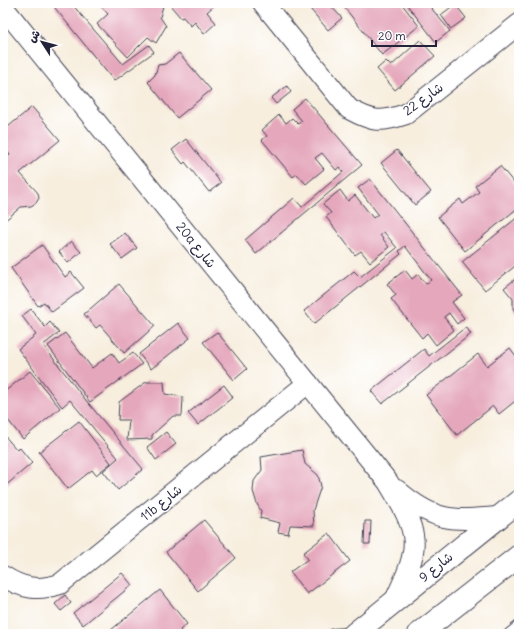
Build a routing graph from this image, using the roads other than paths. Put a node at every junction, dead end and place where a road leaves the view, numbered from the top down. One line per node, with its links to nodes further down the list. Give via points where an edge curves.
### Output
1 (263, 3): 3 (street, شارع 22, via 349,109 367,118 387,121 406,114)
2 (3, 7): 4 (street, 20a شارع)
3 (519, 24)
4 (308, 383): 5 (street, 20a شارع); 9 (street, 11b شارع, via 60,584 44,589 27,588)
5 (388, 482): 7 (street, 20a شارع, via 422,510 437,516 453,520); 10 (street, 20a شارع, via 410,521 414,538 414,554 409,571)
6 (519, 501): 7 (street, شارع 9)
7 (498, 517): 10 (street, شارع 9)
8 (519, 556): 14 (street)
9 (3, 576)
10 (395, 600): 12 (street, شارع 9)
11 (519, 626): 15 (lane)
12 (356, 633): 13 (lane)
13 (332, 634)
14 (419, 634)
15 (508, 634)

